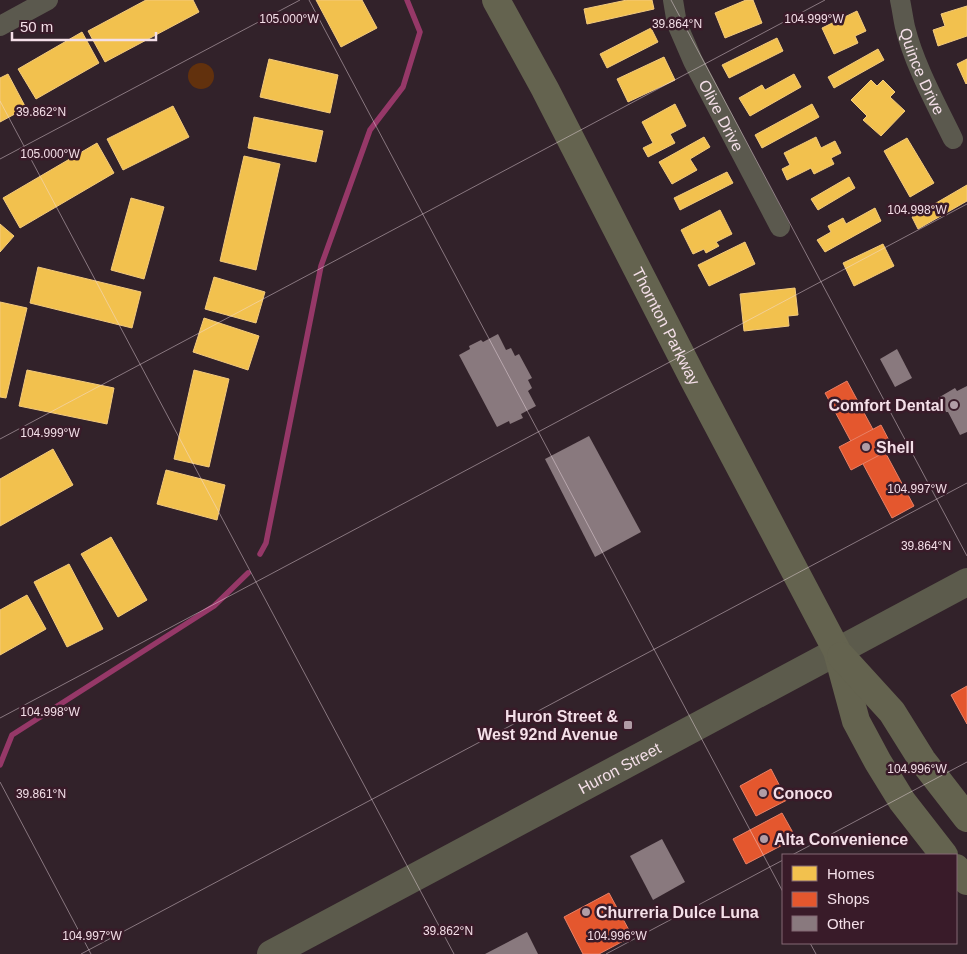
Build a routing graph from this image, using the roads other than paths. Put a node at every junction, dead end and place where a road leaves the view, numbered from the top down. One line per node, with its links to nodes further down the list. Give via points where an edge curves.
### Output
1 (48, 0): 5 (street)
2 (496, 0): 9 (main road, Thornton Parkway)
3 (673, 0): 7 (street, Olive Drive, via 677,24 692,61)
4 (900, 0): 6 (street, Quince Drive, via 912,49)
5 (0, 26)
6 (953, 139)
7 (780, 227)
8 (967, 582): 9 (main road, Huron Street)
9 (837, 651): 10 (main road, Thornton Parkway, via 892,712 922,760); 11 (main road, Thornton Parkway, via 856,721 902,801); 14 (main road, Huron Street)
10 (967, 818)
11 (943, 854)
12 (957, 869): 13 (main road)
13 (967, 881)
14 (271, 954)

